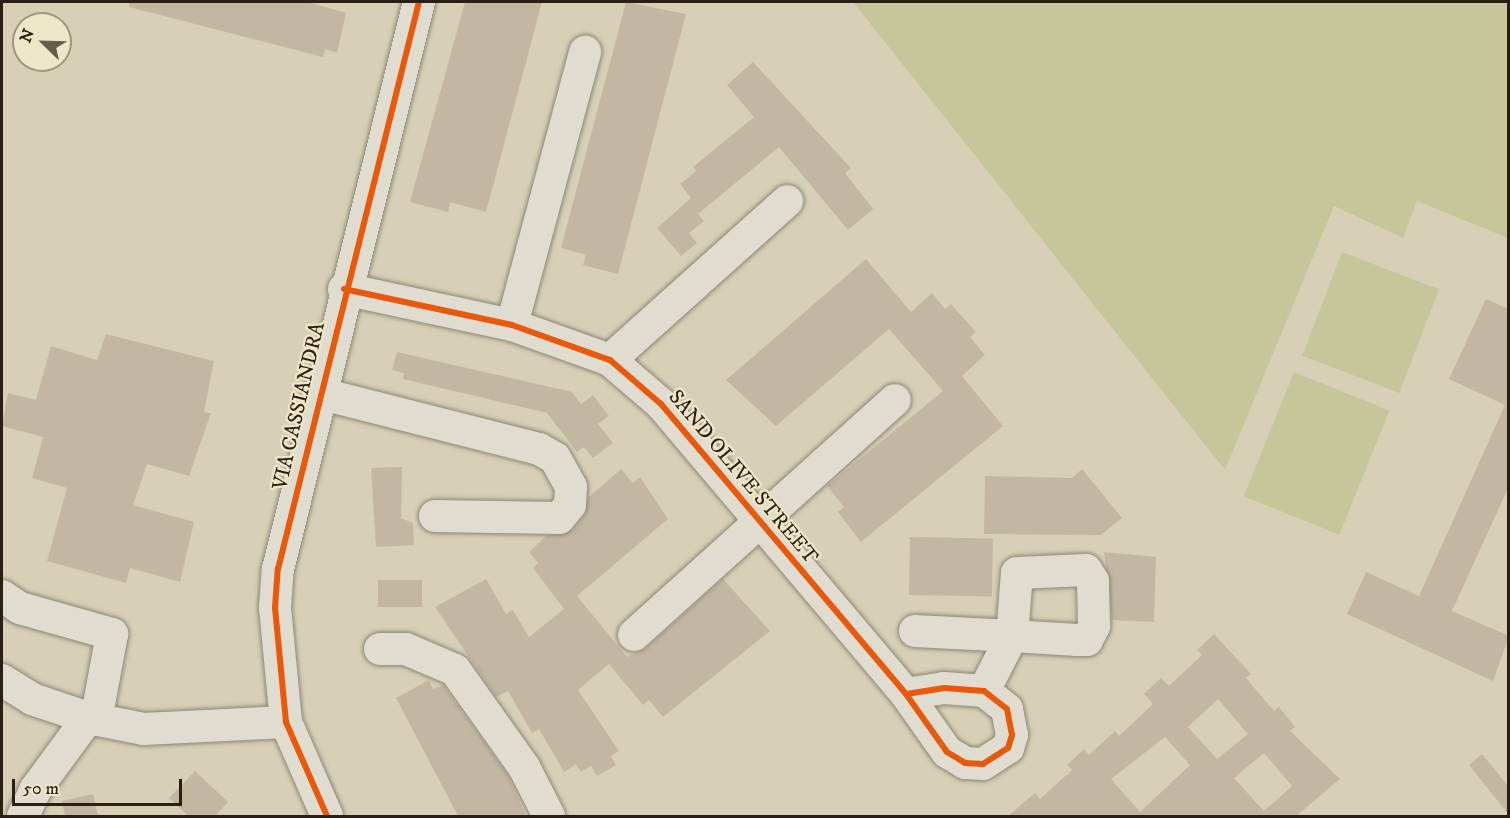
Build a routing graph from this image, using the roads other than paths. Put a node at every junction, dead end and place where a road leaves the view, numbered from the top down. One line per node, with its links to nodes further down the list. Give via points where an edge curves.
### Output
1 (419, 2): 4 (street, VIA CASSIANDRA)
2 (585, 52): 5 (street)
3 (787, 201): 6 (street)
4 (344, 289): 5 (street, SAND OLIVE STREET); 7 (street, VIA CASSIANDRA)
5 (512, 325): 6 (street, SAND OLIVE STREET)
6 (610, 360): 10 (street, SAND OLIVE STREET, via 661,404)
7 (318, 393): 9 (street, via 539,449 555,458 571,487 570,505 559,518); 19 (street, VIA CASSIANDRA, via 278,569 275,608)
8 (895, 400): 10 (street)
9 (435, 516)
10 (758, 522): 13 (street); 17 (street, SAND OLIVE STREET)
11 (2, 596): 18 (street, via 20,608 112,634)
12 (915, 631): 16 (street, via 1012,636)
13 (634, 635)
14 (380, 649): 22 (street, via 406,649 454,670 524,767)
15 (2, 680): 18 (street, via 32,699)
16 (984, 691): 17 (street, via 944,688); 17 (street, SAND OLIVE STREET, via 1007,709 1012,735 998,759 983,764 965,763 947,752)
17 (906, 694)
18 (92, 719): 19 (street, via 144,729); 20 (street, via 35,790)
19 (286, 722): 21 (street, VIA CASSIANDRA)
20 (23, 816)
21 (327, 816)
22 (549, 816)

